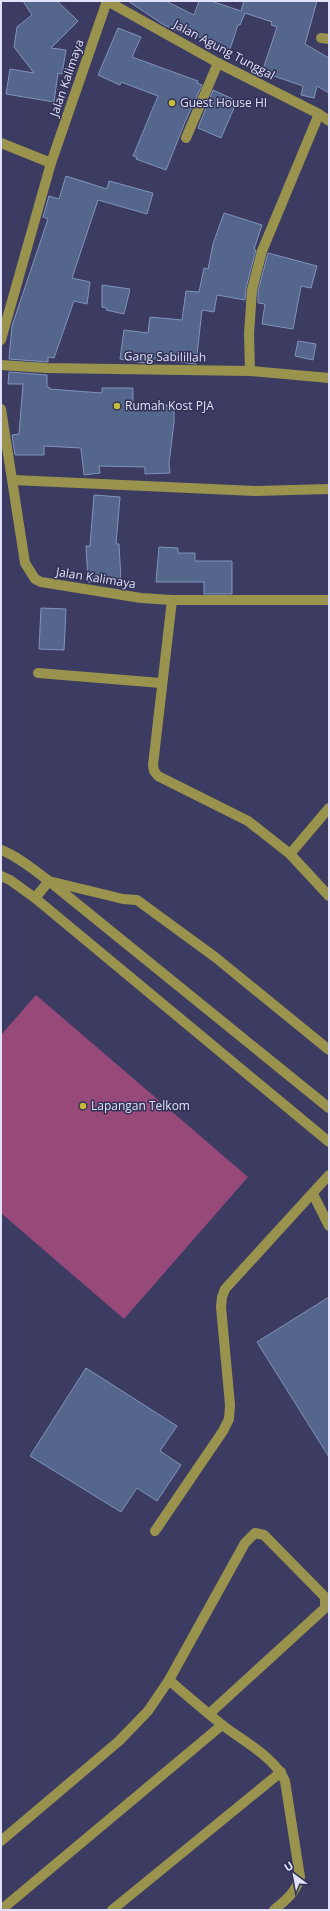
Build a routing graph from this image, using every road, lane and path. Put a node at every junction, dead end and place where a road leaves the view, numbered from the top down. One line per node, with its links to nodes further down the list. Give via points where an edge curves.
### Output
1 (107, 1): 2 (street, Jalan Agung Tunggal); 7 (street, Jalan Kalimaya)
2 (218, 63): 3 (street, Jalan Agung Tunggal); 5 (street)
3 (319, 114): 4 (street, Jalan Agung Tunggal); 10 (street, via 262,251 252,290)
4 (329, 121)
5 (186, 138)
6 (1, 143): 7 (street)
7 (52, 163): 8 (street, Jalan Kalimaya)
8 (1, 340)
9 (1, 365): 10 (street, Gang Sabilillah)
10 (250, 371): 11 (street, Gang Sabilillah)
11 (329, 378)
12 (1, 409): 13 (street, Jalan Kalimaya)
13 (8, 474): 14 (street, via 255,491); 15 (street, Jalan Kalimaya, via 25,563 35,579 141,598)
14 (329, 490)
15 (172, 600): 16 (street, Jalan Kalimaya); 18 (street)
16 (329, 600)
17 (38, 673): 18 (street)
18 (161, 682): 21 (street, via 154,772 248,822)
19 (329, 808): 21 (street)
20 (1, 850): 23 (street, via 29,865)
21 (290, 854): 24 (street)
22 (1, 876): 25 (street)
23 (50, 881): 25 (street); 26 (street, via 123,899 137,900 215,957); 27 (street)
24 (329, 896)
25 (35, 898): 28 (street)
26 (329, 1050)
27 (329, 1108)
28 (329, 1142)
29 (329, 1175): 30 (street)
30 (313, 1194): 31 (street); 32 (street, via 225,1289 221,1307 229,1419)
31 (329, 1226)
32 (155, 1531)
33 (169, 1680): 34 (street); 34 (street, via 245,1543 255,1533 264,1535 325,1597 325,1608); 37 (street, via 148,1711 119,1741)
34 (209, 1714): 35 (street)
35 (222, 1725): 36 (street, via 273,1763); 38 (street)
36 (281, 1772): 39 (street); 40 (street, via 285,1781 300,1877 290,1897)
37 (1, 1841)
38 (1, 1910)
39 (112, 1910)
40 (274, 1910)

